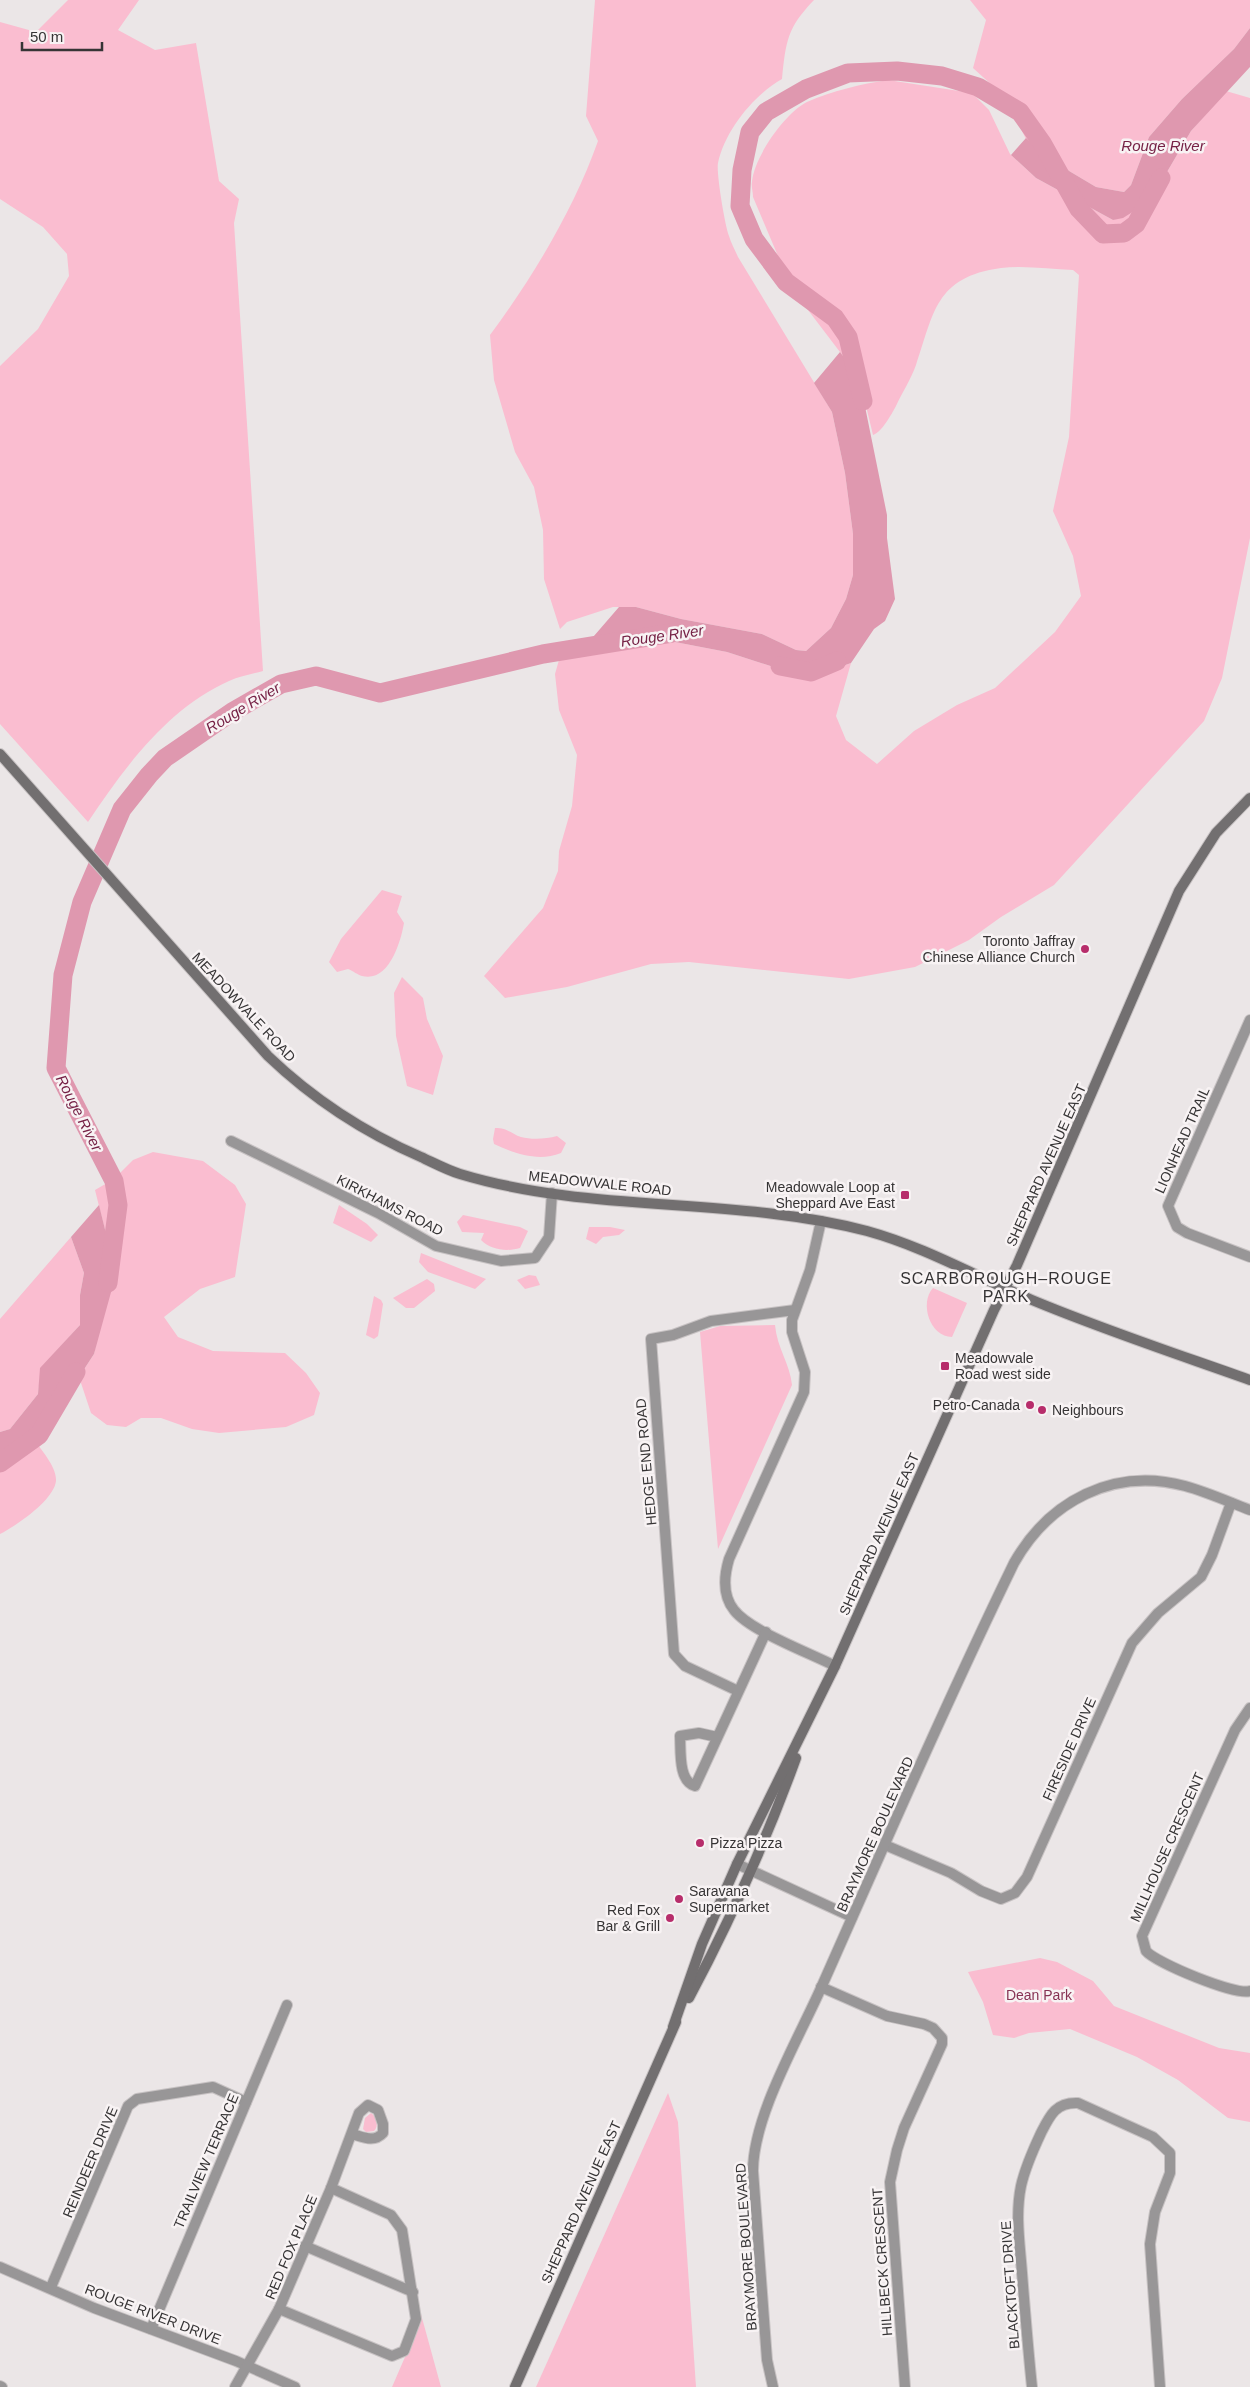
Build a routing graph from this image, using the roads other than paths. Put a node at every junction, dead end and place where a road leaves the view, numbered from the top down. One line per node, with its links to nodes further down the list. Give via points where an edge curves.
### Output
1 (0, 754): 5 (main road, MEADOWVALE ROAD, via 183,962 290,1076 342,1116 394,1146 459,1174)
2 (1250, 798): 8 (main road, SHEPPARD AVENUE EAST, via 1216,834 1179,891)
3 (1250, 1020): 7 (street, LIONHEAD TRAIL, via 1168,1206 1177,1227)
4 (232, 1141): 5 (street, KIRKHAMS ROAD, via 378,1213 436,1246 501,1261 535,1258 549,1237)
5 (552, 1193): 6 (main road, MEADOWVALE ROAD, via 766,1213)
6 (821, 1222): 8 (main road, MEADOWVALE ROAD, via 879,1235); 9 (street, via 810,1270)
7 (1250, 1257)
8 (1006, 1287): 10 (main road, MEADOWVALE ROAD, via 1087,1322); 14 (main road, SHEPPARD AVENUE EAST)
9 (795, 1310): 13 (street, via 792,1332 806,1372 804,1392 725,1573 725,1590 733,1610); 15 (street, HEDGE END ROAD, via 711,1322 651,1339 674,1654 684,1666)
10 (1250, 1380)
11 (1231, 1503): 12 (street, BRAYMORE BOULEVARD); 19 (street, BRAYMORE BOULEVARD, via 1185,1486 1165,1482 1131,1482 1090,1491 1055,1512 1037,1529 1020,1552 1006,1580); 19 (street, FIRESIDE DRIVE, via 1212,1555 1200,1577 1158,1613 1132,1643 1027,1877 1016,1893 1001,1899 988,1895 951,1873)
12 (1250, 1510)
13 (766, 1632): 14 (street); 15 (street)
14 (835, 1666): 17 (main road, SHEPPARD AVENUE EAST)
15 (738, 1691): 18 (street)
16 (1250, 1708): 24 (street, MILLHOUSE CRESCENT, via 1235,1730 1142,1936 1146,1951 1159,1961 1235,1992)
17 (810, 1719): 20 (main road, SHEPPARD AVENUE EAST); 21 (main road, SHEPPARD AVENUE EAST, via 774,1819)
18 (717, 1737): 18 (street, via 699,1733 680,1736 684,1778 689,1784 695,1786)
19 (885, 1845): 22 (street, BRAYMORE BOULEVARD)
20 (737, 1864): 21 (street); 26 (main road, SHEPPARD AVENUE EAST, via 702,1944)
21 (750, 1870): 22 (street); 26 (main road, SHEPPARD AVENUE EAST, via 713,1952)
22 (852, 1917): 23 (street, BRAYMORE BOULEVARD)
23 (821, 1987): 40 (street, BRAYMORE BOULEVARD, via 764,2114 753,2154 768,2360); 41 (street, HILLBECK CRESCENT, via 887,2016 924,2024 942,2038 896,2150 890,2182)
24 (1250, 1991)
25 (287, 2005): 27 (street, TRAILVIEW TERRACE)
26 (673, 2028): 39 (main road, SHEPPARD AVENUE EAST)
27 (246, 2102): 32 (street, REINDEER DRIVE, via 213,2087 137,2099 128,2106); 35 (street, TRAILVIEW TERRACE)
28 (352, 2134): 29 (street, RED FOX PLACE)
29 (331, 2188): 30 (street, RED FOX PLACE); 33 (street, via 391,2215 402,2230)
30 (305, 2246): 33 (street); 34 (street, RED FOX PLACE)
31 (0, 2267): 32 (street, ROUGE RIVER DRIVE)
32 (51, 2287): 35 (street, ROUGE RIVER DRIVE, via 94,2308)
33 (413, 2292): 34 (street, via 416,2319 413,2332 404,2351 392,2356)
34 (279, 2309): 36 (street, RED FOX PLACE)
35 (151, 2328): 36 (street, ROUGE RIVER DRIVE)
36 (246, 2366): 37 (street, RED FOX PLACE); 38 (street, ROUGE RIVER DRIVE)
37 (236, 2387)
38 (295, 2387)
39 (514, 2387)
40 (773, 2387)
41 (905, 2387)
42 (1032, 2387): 43 (street, BLACKTOFT DRIVE, via 1018,2228 1020,2188 1024,2172 1052,2112 1060,2104 1068,2102 1078,2103 1137,2128 1161,2142 1170,2153 1170,2173 1155,2212 1150,2244)
43 (1160, 2387)

